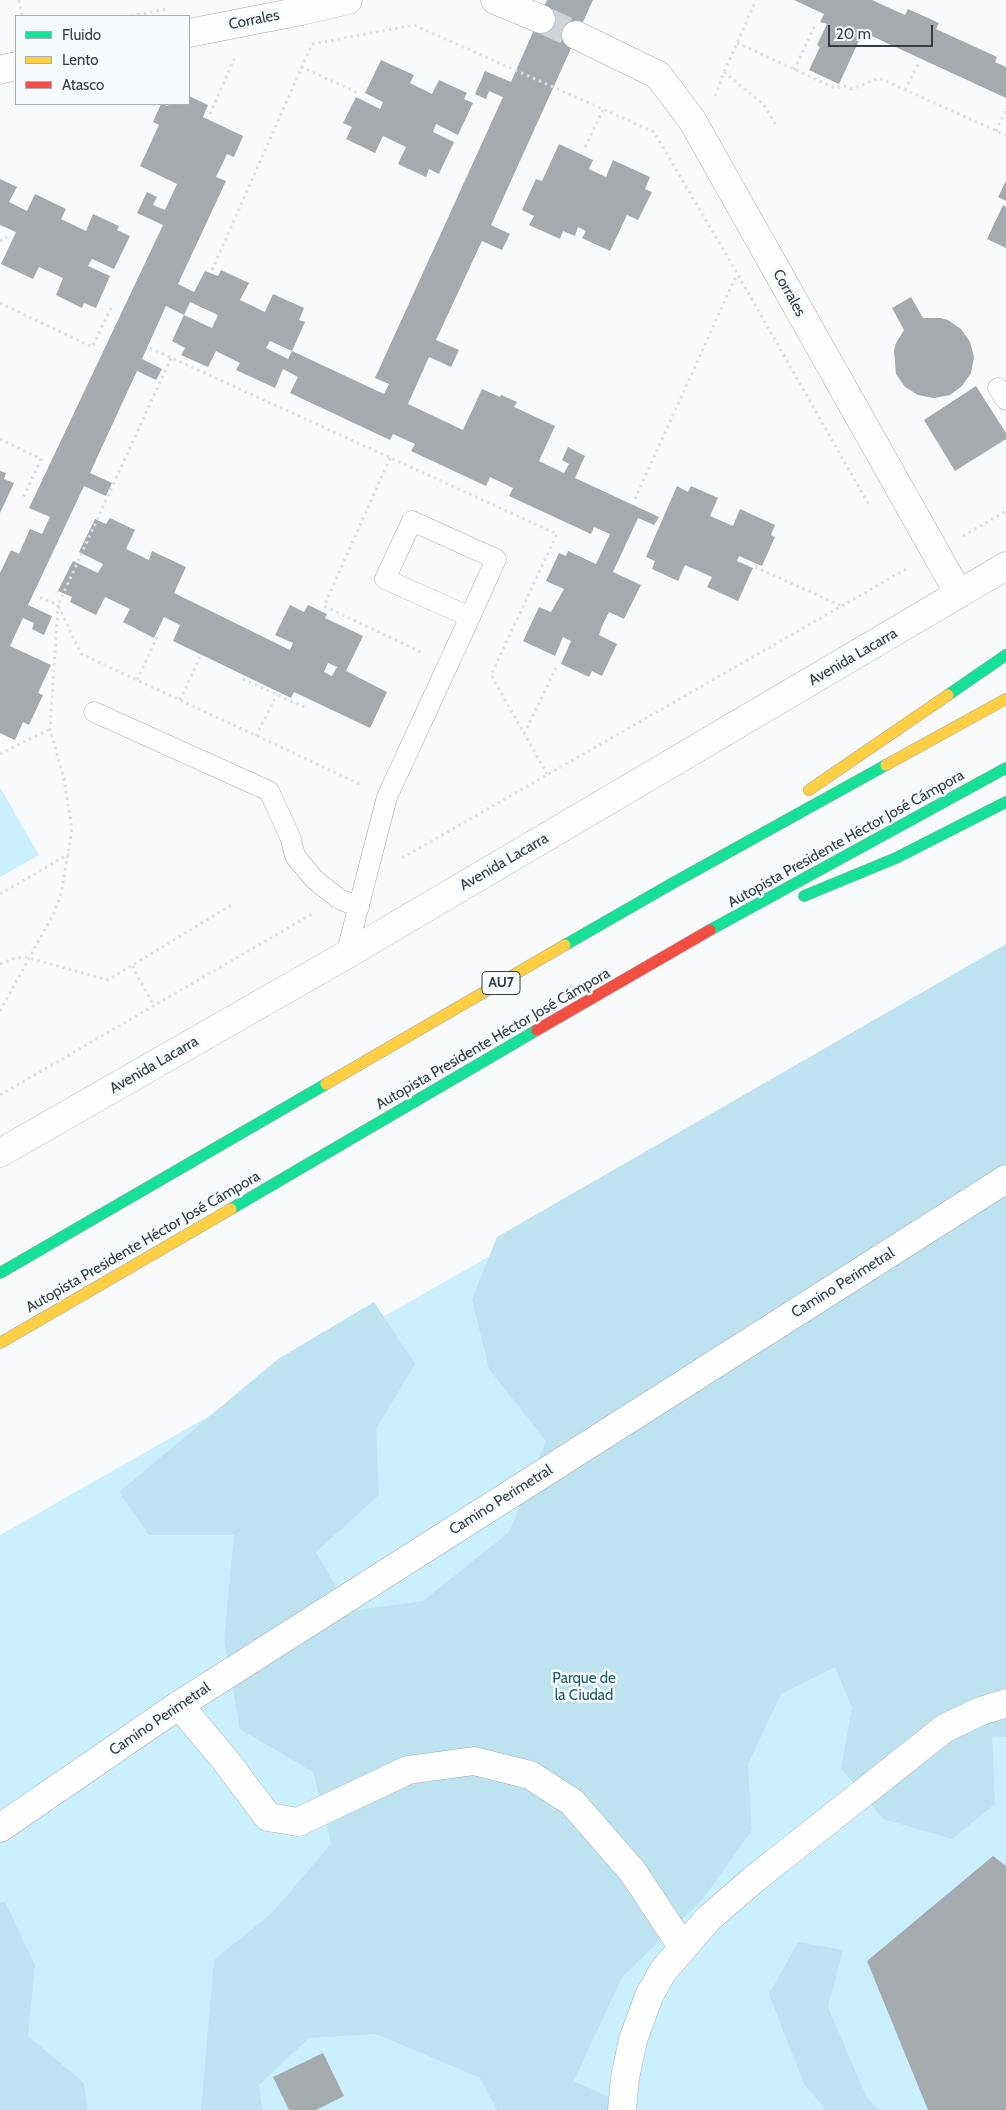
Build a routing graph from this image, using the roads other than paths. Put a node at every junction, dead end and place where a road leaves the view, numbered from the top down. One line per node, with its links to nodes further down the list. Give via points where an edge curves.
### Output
1 (348, 0): 4 (street, Corrales)
2 (495, 0): 3 (street)
3 (541, 19)
4 (190, 33)
5 (576, 35): 9 (street, Corrales, via 658,75 692,120)
6 (15, 66): 7 (street)
7 (0, 70)
8 (1006, 566): 9 (street, Avenida Lacarra)
9 (959, 594): 23 (street, Avenida Lacarra)
10 (470, 617): 10 (lane, via 496,559 412,521 385,579); 21 (lane, via 388,797)
11 (1006, 655): 15 (highway)
12 (1006, 699): 18 (highway, AU7)
13 (94, 712): 21 (lane, via 269,792 291,839 295,856 314,879 339,899)
14 (1006, 768): 22 (highway, Autopista Presidente Héctor José Cámpora)
15 (803, 794)
16 (1006, 802): 19 (highway, via 896,858)
17 (779, 811): 18 (highway)
18 (673, 883): 26 (highway, AU7)
19 (796, 899)
20 (778, 906): 22 (highway)
21 (359, 907): 23 (lane)
22 (687, 943): 27 (highway, Autopista Presidente Héctor José Cámpora)
23 (346, 955): 24 (street, Avenida Lacarra)
24 (0, 1153)
25 (1006, 1179): 29 (street, Camino Perimetral)
26 (0, 1273)
27 (0, 1343)
28 (1006, 1703): 31 (street, via 945,1728 753,1880)
29 (180, 1705): 30 (street, Camino Perimetral); 31 (street, via 268,1817 298,1822 408,1770 474,1761 530,1775 572,1802 633,1872)
30 (0, 1828)
31 (682, 1946): 32 (street, via 663,1970 649,1996 633,2040)
32 (622, 2110)

